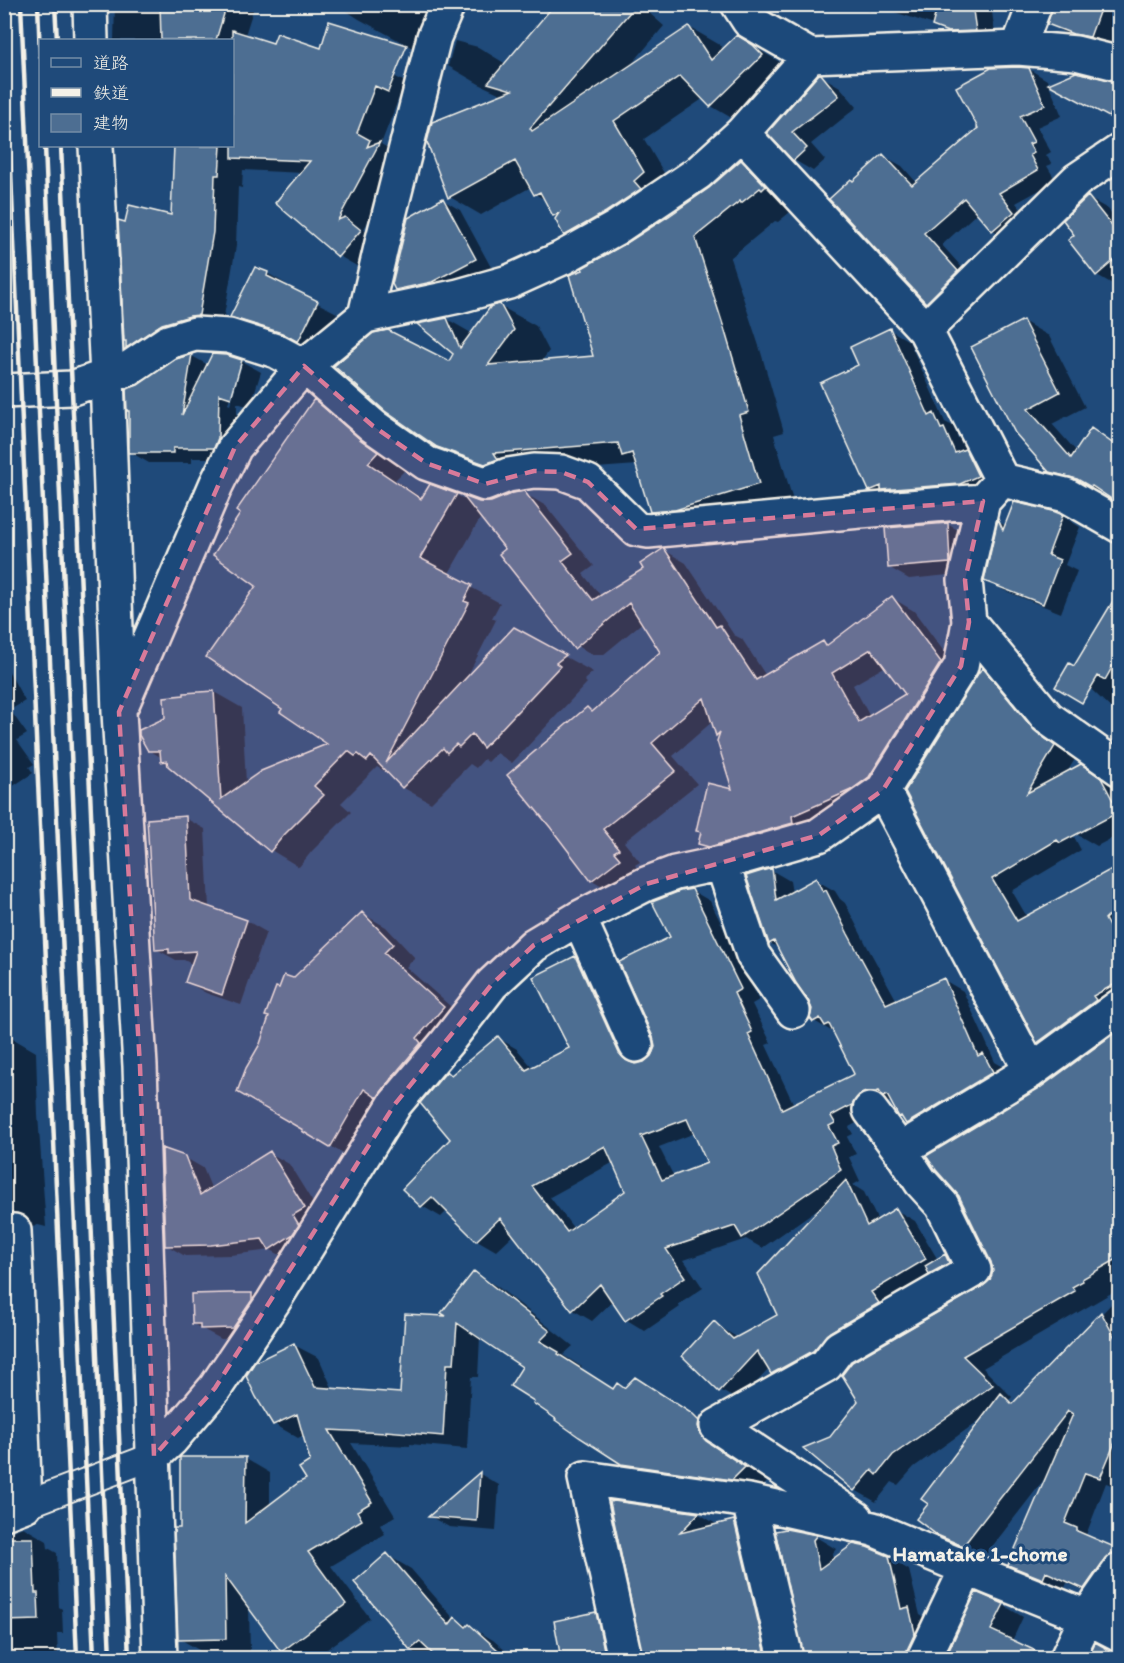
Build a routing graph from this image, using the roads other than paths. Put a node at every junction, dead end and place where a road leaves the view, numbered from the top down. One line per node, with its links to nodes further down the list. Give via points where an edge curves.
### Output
1 (90, 4): 5 (street)
2 (448, 4): 12 (street, via 434,37)
3 (738, 4): 7 (street, via 749,21)
4 (1035, 4): 6 (street)
5 (92, 39)
6 (1018, 48): 7 (street); 8 (street, via 1076,52)
7 (810, 56): 9 (street)
8 (1119, 64)
9 (742, 133): 12 (street, via 698,173 616,228 562,258 509,282); 13 (street)
10 (96, 147): 15 (street)
11 (1119, 151): 13 (street, via 1077,180)
12 (365, 316): 14 (street)
13 (925, 330): 17 (street)
14 (304, 366): 15 (street, via 276,351 230,336 195,334 168,342 128,369); 17 (street, via 426,464 485,484 534,471 561,472 588,482 636,529 860,511); 20 (street, via 235,447)
15 (107, 377): 16 (street, via 72,388); 20 (street)
16 (4, 391)
17 (992, 490): 18 (street, via 1066,495); 19 (street, via 964,580)
18 (1119, 526)
19 (969, 622): 21 (street, via 1048,718); 22 (street, via 961,666)
20 (119, 712): 32 (street, via 140,1066)
21 (1119, 769)
22 (884, 790): 23 (street, via 819,835); 28 (street)
23 (722, 863): 24 (street, via 646,884); 26 (street, via 753,955)
24 (579, 918): 27 (street); 32 (street, via 534,945 492,984 395,1104 215,1388)
25 (1119, 1006): 28 (street)
26 (793, 1011)
27 (636, 1045)
28 (1031, 1071): 30 (street)
29 (870, 1110): 30 (street)
30 (900, 1150): 35 (street, via 942,1205 974,1270 839,1348 826,1365 717,1426)
31 (15, 1231): 34 (street)
32 (154, 1456): 34 (street); 40 (street)
33 (749, 1501): 35 (street); 41 (street, via 585,1479); 42 (street)
34 (15, 1509)
35 (873, 1529): 36 (street)
36 (967, 1568): 38 (street); 43 (street)
37 (1119, 1570): 38 (street)
38 (1087, 1617): 39 (street); 44 (street)
39 (1119, 1634)
40 (160, 1659)
41 (625, 1659)
42 (786, 1659)
43 (924, 1659)
44 (1067, 1659)

